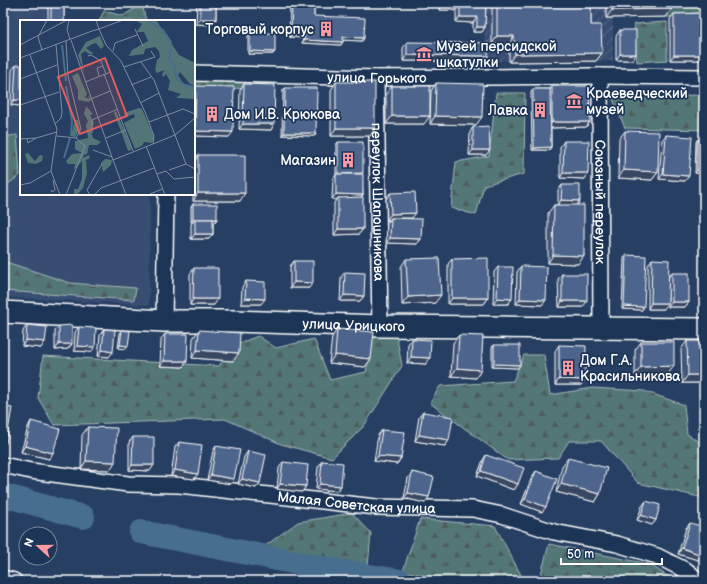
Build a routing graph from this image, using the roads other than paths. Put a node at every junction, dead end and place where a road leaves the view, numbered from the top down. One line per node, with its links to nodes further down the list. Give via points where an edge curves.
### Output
1 (195, 73): 4 (street, улица Горького)
2 (600, 76): 3 (street, улица Горького); 4 (street, улица Горького); 9 (street, Союзный переулок)
3 (704, 77)
4 (376, 78): 8 (street, переулок Шапошникова)
5 (166, 195): 7 (street)
6 (3, 312): 7 (main road, улица Урицкого)
7 (164, 321): 8 (main road, улица Урицкого)
8 (380, 326): 9 (main road, улица Урицкого)
9 (601, 329): 10 (main road, улица Урицкого)
10 (704, 329)
11 (3, 464): 14 (street, Малая Советская улица, via 31,471 128,484 179,485 376,506 473,509 502,515 554,532 617,544 657,556 687,571)
12 (3, 578): 13 (street)
13 (14, 581)
14 (699, 581)

